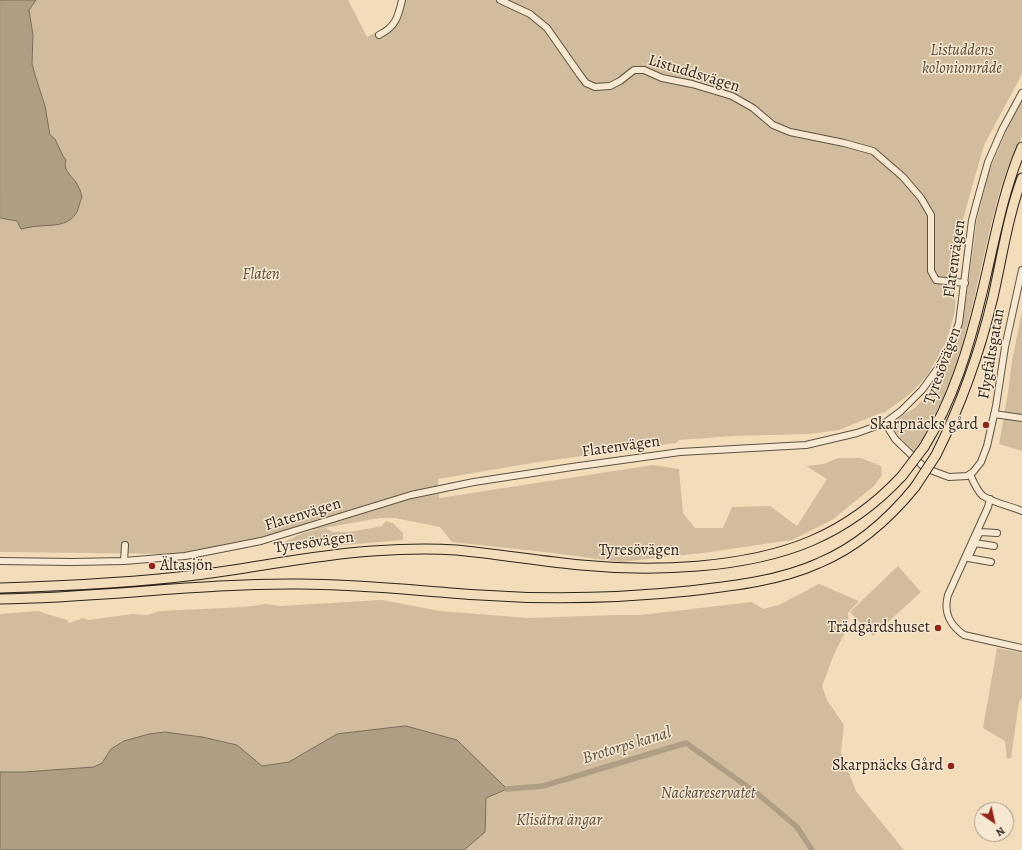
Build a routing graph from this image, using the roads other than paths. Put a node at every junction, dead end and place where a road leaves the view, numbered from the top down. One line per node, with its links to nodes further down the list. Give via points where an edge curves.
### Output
1 (402, 0): 3 (street, via 393,26)
2 (500, 0): 8 (street, Listuddsvägen, via 530,14 547,28 586,83 595,87 610,86 634,70 644,70 662,78 732,96 753,108 773,125 790,132 873,151 904,177 931,215 933,276 936,280)
3 (378, 35)
4 (1022, 93): 8 (street, Flatenvägen, via 988,162 972,220)
5 (1022, 147): 22 (highway, Tyresövägen, bridge, via 1002,205 969,341 938,424 902,476 869,507 818,538 763,555 711,564 657,567 602,566 460,551 399,549 346,553 156,580)
6 (1022, 178): 23 (highway, Tyresövägen, bridge, via 983,336 957,410 936,455 915,487 879,526 818,564 768,579 721,587 622,596 558,598 334,584 264,584 70,598)
7 (1022, 270): 9 (street, Flygfältsgatan)
8 (965, 283): 11 (street, Flatenvägen, via 959,323 950,348 922,390)
9 (994, 414): 10 (street); 12 (street, Flygfältsgatan, via 981,462)
10 (1022, 418)
11 (885, 424): 12 (street, via 895,439 925,468 949,477); 20 (street, Flatenvägen, via 806,445 680,452 474,482 411,495 261,541 185,556)
12 (970, 474): 13 (street, via 983,496)
13 (990, 499): 14 (street); 24 (street, via 948,595 947,614 956,630 964,635)
14 (1022, 511)
15 (997, 533): 16 (street, via 980,532)
16 (975, 543): 18 (street); 21 (street, via 968,558)
17 (125, 545): 20 (street)
18 (994, 546)
19 (0, 561): 20 (street, Flatenvägen)
20 (124, 561)
21 (991, 562)
22 (0, 588)
23 (0, 599)
24 (1022, 648)

